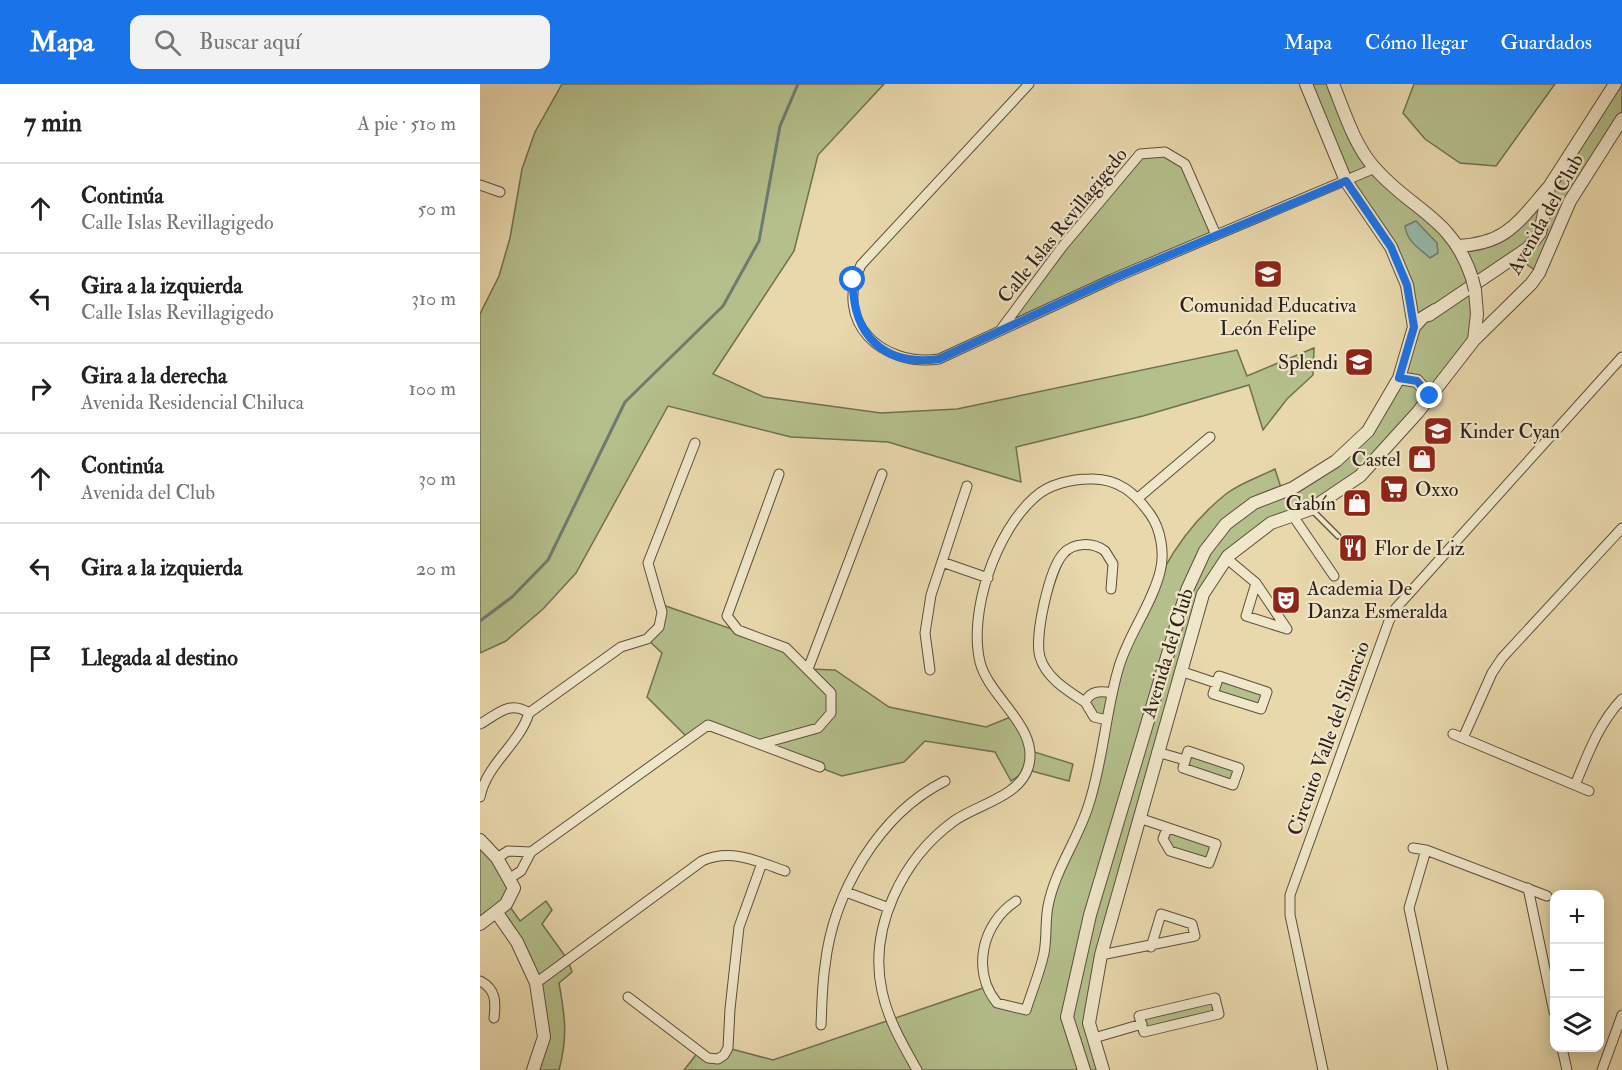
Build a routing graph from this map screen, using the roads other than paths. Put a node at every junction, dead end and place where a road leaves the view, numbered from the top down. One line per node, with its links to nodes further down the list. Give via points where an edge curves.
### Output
1 (1029, 84): 17 (street, Calle Islas Revillagigedo, via 861,265 853,280 860,325 879,347 896,356 939,359)
2 (1306, 84): 7 (street)
3 (1333, 84): 6 (street, via 1351,127)
4 (1615, 84): 9 (street, Avenida del Club)
5 (1622, 119): 14 (street, Avenida del Club, via 1570,201 1539,273)
6 (1375, 168): 7 (street, Calle Islas Revillagigedo); 12 (street, via 1446,229)
7 (1346, 181): 11 (street, Calle Islas Revillagigedo); 15 (street, via 1391,247 1407,285)
8 (480, 185): 10 (street)
9 (1549, 187): 12 (street, via 1514,226 1495,240); 15 (street, Avenida del Club, via 1540,233 1528,248)
10 (500, 192)
11 (1216, 235): 17 (street, Calle Islas Revillagigedo); 17 (street, Calle Islas Revillagigedo, via 1185,164 1165,152 1140,154 1062,247)
12 (1457, 246): 13 (street, via 1473,284)
13 (1477, 314): 16 (street); 18 (street)
14 (1495, 320): 16 (street); 18 (street, Avenida del Club)
15 (1414, 327): 20 (street, Avenida del Club)
16 (1480, 328): 18 (street)
17 (999, 331)
18 (1474, 340): 21 (street, Avenida del Club)
19 (1622, 357): 95 (street, Circuito Valle del Silencio, via 1396,608 1389,621 1290,895 1290,915)
20 (1399, 378): 21 (street, via 1417,381); 38 (street, Avenida del Club, via 1368,431 1342,456 1293,488 1254,503 1226,524 1205,551)
21 (1430, 396): 28 (street, Avenida del Club, via 1360,476)
22 (1210, 437): 27 (street)
23 (695, 443): 47 (street, via 648,563 662,612 659,627 647,639 621,647)
24 (779, 474): 40 (street, via 727,616 738,630 786,648)
25 (882, 474): 40 (street)
26 (967, 486): 33 (street)
27 (1138, 498): 35 (street, via 1102,478 1073,479 1037,494 1012,521); 44 (street, via 1154,520 1161,541 1161,569 1119,667)
28 (1311, 509): 29 (street, Avenida del Club); 31 (lane)
29 (1293, 516): 32 (street, Avenida del Club, via 1271,524); 34 (street)
30 (1622, 528): 51 (street, via 1502,658)
31 (1338, 536)
32 (1226, 558): 36 (street); 39 (street, Avenida del Club)
33 (942, 562): 35 (street); 41 (street, via 931,595 925,633)
34 (1334, 576)
35 (988, 578): 76 (street, via 976,618 980,662 1022,729 1031,751 1028,770 1013,787 955,820 935,837 905,876)
36 (1256, 583): 36 (street, via 1262,592 1287,628 1246,616)
37 (1111, 589): 46 (street, via 1113,564 1105,551 1083,544 1068,549 1059,561 1038,629 1043,665 1061,687)
38 (1186, 590): 39 (street); 56 (street, Avenida del Club)
39 (1203, 594): 42 (street, Avenida del Club)
40 (808, 669): 52 (street, via 831,693 831,713 818,728)
41 (930, 670)
42 (1180, 671): 43 (street); 53 (street, Avenida del Club)
43 (1216, 682): 43 (street, via 1213,694 1261,709 1267,692 1219,676)
44 (1112, 693): 46 (street, via 1093,693); 48 (street)
45 (1622, 699): 59 (street, via 1597,735)
46 (1085, 702): 48 (street, via 1094,717)
47 (529, 713): 49 (street, via 511,706); 61 (street, via 525,728 483,780)
48 (1107, 720): 75 (street, via 1087,810 1061,866 1048,906 1044,952 1026,1010 997,1003 983,974 984,948 992,926)
49 (480, 724)
50 (1453, 734): 51 (street)
51 (1463, 738): 59 (street)
52 (761, 744): 55 (street); 67 (street, via 708,725)
53 (1157, 752): 54 (street); 58 (street, Avenida del Club)
54 (1185, 760): 54 (street, via 1183,768 1233,785 1239,768 1188,751)
55 (820, 767)
56 (1132, 780): 58 (street); 93 (street, Avenida del Club, via 1090,915 1067,1017)
57 (945, 781): 73 (street, via 912,804 877,838)
58 (1149, 784): 62 (street, Avenida del Club)
59 (1575, 785): 60 (street)
60 (1589, 790)
61 (480, 796)
62 (1139, 818): 63 (street); 80 (street, Avenida del Club)
63 (1167, 828): 63 (street, via 1216,844 1209,864 1170,851 1163,839)
64 (480, 840): 68 (street)
65 (1413, 848): 66 (street)
66 (1426, 850): 72 (street); 96 (street, via 1409,908)
67 (531, 852): 68 (street, via 508,851); 71 (street, via 521,871)
68 (497, 858): 71 (street)
69 (762, 862): 70 (street); 82 (street, via 734,854 702,861); 83 (street, via 739,927 728,1048 724,1055 708,1058)
70 (785, 871)
71 (510, 878): 77 (street, via 512,896)
72 (1528, 888): 74 (street); 84 (street)
73 (846, 892): 76 (street); 88 (street, via 825,964)
74 (1547, 896)
75 (1016, 901)
76 (889, 908): 92 (street, via 879,951 881,988 890,1019)
77 (497, 913): 78 (street); 82 (street, via 518,942)
78 (480, 924)
79 (1151, 947): 79 (street, via 1195,936 1192,924 1161,914); 80 (street)
80 (1101, 955): 89 (street, Avenida del Club, via 1089,1023)
81 (480, 981): 86 (street, via 492,989 496,1002)
82 (536, 983): 91 (street, via 544,1037)
83 (628, 997)
84 (1551, 998)
85 (1622, 1015): 98 (street)
86 (494, 1018)
87 (1142, 1024): 87 (street, via 1144,1032 1218,1014 1215,998 1140,1016); 89 (street)
88 (821, 1025)
89 (1094, 1038): 94 (street, Avenida del Club)
90 (1563, 1052): 97 (street)
91 (533, 1070)
92 (917, 1070)
93 (1084, 1070)
94 (1103, 1070)
95 (1323, 1070)
96 (1443, 1070)
97 (1567, 1070)
98 (1602, 1070)

